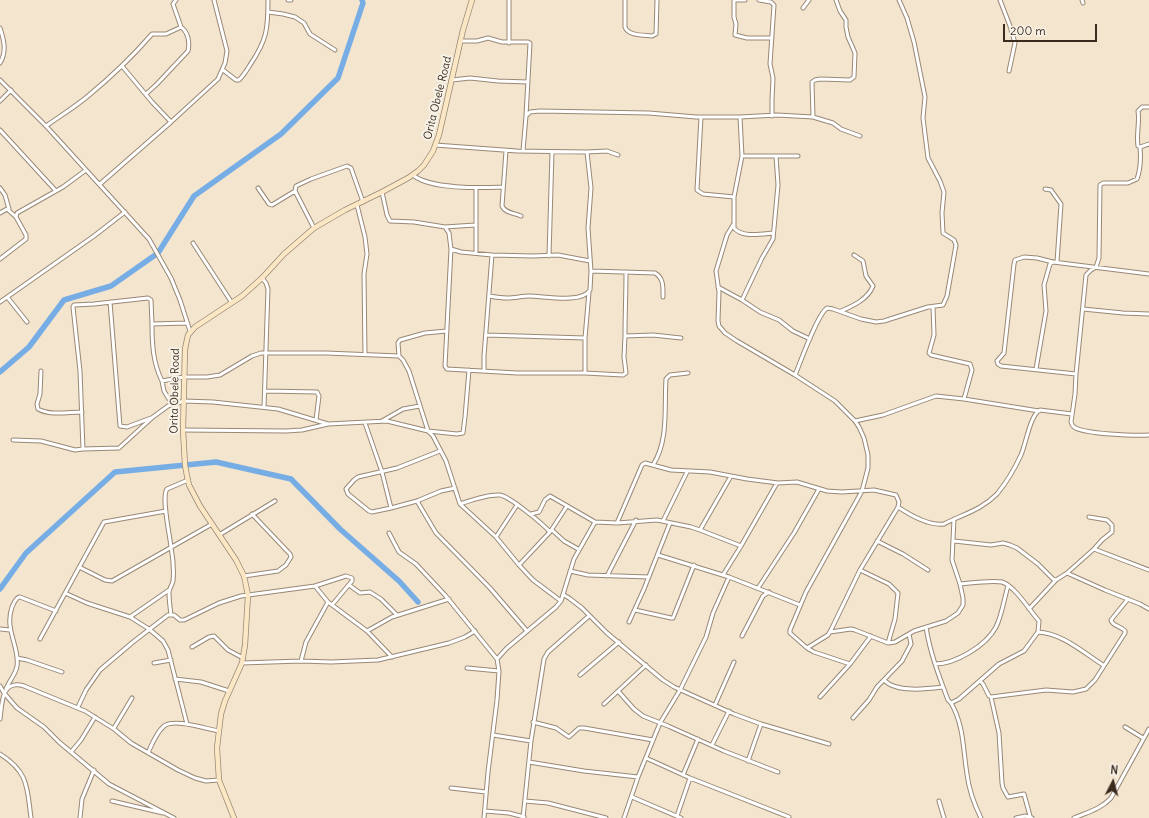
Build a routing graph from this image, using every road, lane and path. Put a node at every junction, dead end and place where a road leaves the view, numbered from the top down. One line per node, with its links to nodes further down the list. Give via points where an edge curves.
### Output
1 (176, 0): 19 (street, via 173,4)
2 (214, 0): 27 (street, via 227,51)
3 (268, 0): 18 (street)
4 (288, 0): 5 (street)
5 (292, 0)
6 (472, 0): 22 (main road, Orita Obele Road)
7 (509, 0): 23 (street)
8 (625, 0): 9 (street, via 626,30 629,33 652,36 656,34)
9 (658, 0)
10 (734, 0): 11 (street); 21 (street, via 735,35)
11 (745, 0)
12 (759, 0): 21 (street, via 774,4)
13 (809, 0): 17 (street)
14 (836, 0): 39 (street, via 846,20 847,33 855,53 854,77 850,80 820,79 812,82)
15 (899, 0): 103 (street, via 914,42 925,97 923,118 928,158 944,192 943,233 956,245 945,304)
16 (1000, 0): 28 (street, via 1015,43)
17 (803, 8)
18 (268, 12): 24 (street, via 295,17 304,23 310,34); 27 (street, via 265,37 240,79 236,80)
19 (181, 27): 26 (street, via 166,34 152,34); 33 (street, via 189,44 188,51)
20 (0, 28): 25 (street, via 4,57)
21 (772, 38): 37 (street)
22 (460, 41): 23 (street, via 488,38); 30 (main road, Orita Obele Road)
23 (509, 43): 31 (street, via 530,43)
24 (336, 50)
25 (0, 63)
26 (122, 66): 33 (street); 42 (street, via 88,96)
27 (223, 70): 41 (street, via 216,82)
28 (1009, 71)
29 (0, 80): 32 (street)
30 (452, 80): 31 (street, via 470,78); 46 (main road, Orita Obele Road)
31 (528, 82): 36 (street)
32 (11, 90): 34 (street); 42 (street)
33 (146, 94): 41 (street)
34 (0, 101)
35 (1149, 107): 47 (street, via 1138,110 1137,141)
36 (526, 116): 38 (street, via 530,112 540,111 649,113); 49 (street)
37 (772, 116): 39 (street); 40 (street)
38 (701, 117): 40 (street); 67 (street, via 697,190 703,194)
39 (813, 117): 44 (street)
40 (740, 118): 53 (street)
41 (172, 122): 58 (street)
42 (46, 126): 56 (street)
43 (0, 130): 64 (street)
44 (860, 136)
45 (1149, 144): 47 (street)
46 (436, 145): 48 (street); 57 (main road, Orita Obele Road, via 424,165)
47 (1140, 147): 89 (street, via 1140,171 1137,179 1128,183 1100,185 1100,247)
48 (506, 151): 49 (street); 59 (street)
49 (523, 151): 50 (street)
50 (552, 152): 51 (street); 85 (street)
51 (587, 152): 52 (street, via 607,151); 87 (street, via 591,188 588,228)
52 (618, 154)
53 (742, 156): 54 (street); 67 (street)
54 (776, 156): 55 (street); 79 (street, via 778,179)
55 (798, 156)
56 (86, 170): 58 (street); 64 (street)
57 (413, 175): 62 (street, via 422,181); 66 (main road, Orita Obele Road)
58 (100, 184): 71 (street)
59 (503, 187): 62 (street); 73 (street, via 502,206 507,211)
60 (0, 188): 70 (street)
61 (258, 188): 65 (street, via 270,205)
62 (476, 188): 75 (street)
63 (1045, 189): 88 (street, via 1054,193 1060,204)
64 (56, 191): 74 (street, via 17,212)
65 (295, 191): 68 (street, via 295,187 301,184 347,166); 77 (street)
66 (382, 192): 68 (main road, Orita Obele Road); 78 (street, via 390,221 414,222)
67 (734, 197): 76 (street)
68 (363, 202): 69 (main road, Orita Obele Road)
69 (357, 205): 77 (main road, Orita Obele Road); 118 (street, via 367,254 364,274)
70 (9, 209): 72 (street); 74 (street)
71 (125, 212): 98 (street); 108 (street, via 158,253 182,304)
72 (0, 213)
73 (522, 216)
74 (16, 217): 86 (street, via 26,238)
75 (475, 225): 78 (street); 82 (street)
76 (733, 225): 79 (street, via 736,231 743,234); 94 (street, via 727,235 717,267)
77 (314, 228): 93 (main road, Orita Obele Road, via 284,254)
78 (445, 228): 81 (street, via 449,233)
79 (773, 233): 99 (street, via 772,242)
80 (193, 243): 102 (street)
81 (451, 249): 82 (street); 111 (street)
82 (476, 253): 83 (street)
83 (492, 255): 85 (street); 96 (street)
84 (854, 255): 105 (street, via 863,261 866,276 872,286 864,298)
85 (549, 256): 87 (street, via 558,255)
86 (0, 259)
87 (590, 261): 90 (street)
88 (1055, 262): 89 (street); 120 (street, via 1050,264 1044,285 1046,311); 120 (street, via 1024,257 1015,260 1014,264 1004,353 997,361 1001,366)
89 (1096, 267): 92 (street); 104 (street, via 1086,275)
90 (591, 270): 91 (street); 95 (street)
91 (626, 272): 97 (street, via 658,274 662,281); 113 (street)
92 (1149, 274)
93 (262, 278): 102 (main road, Orita Obele Road); 117 (street, via 268,289)
94 (718, 288): 99 (street); 127 (street, via 718,321 721,329)
95 (589, 292): 96 (street, via 583,296 568,298); 114 (street)
96 (489, 296): 112 (street)
97 (663, 297)
98 (8, 298): 100 (street); 107 (street)
99 (742, 300): 116 (street)
100 (0, 302)
101 (110, 302): 109 (street, via 150,299); 137 (street, via 73,307); 139 (street, via 120,426 127,427)
102 (232, 304): 110 (main road, Orita Obele Road)
103 (933, 306): 105 (street, via 876,322); 131 (street, via 934,338 929,353 970,364 972,370)
104 (1083, 308): 106 (street); 126 (street)
105 (841, 311): 116 (street, via 825,309)
106 (1149, 314)
107 (27, 322)
108 (187, 323): 109 (street); 110 (street)
109 (152, 324): 129 (street, via 152,344)
110 (190, 331): 128 (main road, Orita Obele Road, via 186,342)
111 (447, 331): 119 (street, via 425,333 400,340); 121 (street, via 446,368)
112 (486, 335): 114 (street); 123 (street)
113 (625, 336): 115 (street); 124 (street, via 625,374 619,376)
114 (585, 338): 124 (street)
115 (681, 338)
116 (810, 338): 127 (street)
117 (265, 354): 118 (street); 128 (street, via 252,356 213,377); 130 (street)
118 (365, 355): 119 (street)
119 (399, 356): 134 (street, via 409,371)
120 (1036, 369): 126 (street)
121 (469, 370): 123 (street); 146 (street, via 463,432 457,434)
122 (41, 371): 137 (street, via 38,409 54,413)
123 (484, 371): 124 (street)
124 (585, 373)
125 (688, 374): 151 (street, via 670,375 666,379 662,447)
126 (1076, 374): 138 (street)
127 (794, 375): 142 (street, via 835,401)
128 (184, 377): 129 (street); 132 (main road, Orita Obele Road)
129 (162, 381): 133 (street, via 164,391)
130 (265, 391): 135 (street); 140 (street, via 317,392 320,396)
131 (964, 399): 136 (street); 142 (street, via 936,396 883,415)
132 (184, 401): 133 (street); 135 (street); 145 (main road, Orita Obele Road)
133 (172, 404): 139 (street)
134 (420, 406): 141 (street, via 403,409); 146 (street)
135 (264, 407): 140 (street)
136 (1039, 411): 138 (street); 171 (street, via 1032,421 1021,455 997,493 981,508)
137 (82, 412): 149 (street)
138 (1072, 414): 147 (street, via 1073,426 1086,432)
139 (153, 417): 149 (street, via 119,448)
140 (316, 420): 144 (street)
141 (382, 421): 143 (street); 146 (street)
142 (855, 421): 159 (street, via 864,438 868,455 868,468)
143 (366, 423): 144 (street); 152 (street)
144 (328, 424): 145 (street, via 286,431)
145 (183, 430): 155 (main road, Orita Obele Road)
146 (428, 431): 150 (street)
147 (1149, 435)
148 (13, 440): 149 (street, via 42,441 75,450)
149 (83, 449)
150 (440, 451): 152 (street); 157 (street, via 449,467)
151 (653, 465): 153 (street); 175 (street, via 642,464)
152 (382, 472): 166 (street); 166 (street, via 358,478 347,486 346,492 369,511)
153 (687, 472): 154 (street, via 710,472); 173 (street)
154 (732, 476): 156 (street); 178 (street)
155 (188, 480): 167 (street, via 166,490); 177 (main road, Orita Obele Road, via 194,496)
156 (777, 483): 158 (street, via 793,481); 185 (street)
157 (455, 488): 161 (street); 162 (street)
158 (819, 489): 159 (street, via 834,492); 208 (street)
159 (862, 491): 165 (street, via 874,490 893,494 898,498); 221 (street)
160 (275, 501): 168 (street)
161 (417, 501): 166 (street); 237 (street, via 436,533)
162 (460, 504): 163 (street, via 500,495); 182 (street)
163 (517, 505): 169 (street); 182 (street)
164 (567, 506): 169 (street, via 549,497 539,512); 174 (street); 179 (street)
165 (898, 507): 171 (street, via 910,515 935,524 944,524); 183 (street)
166 (391, 508)
167 (166, 511): 186 (street); 192 (street, via 104,522)
168 (252, 514): 181 (street); 199 (street, via 291,557 278,571)
169 (531, 514): 179 (street)
170 (1089, 518): 188 (street, via 1107,520 1113,529)
171 (954, 519): 184 (street)
172 (636, 520): 173 (street); 175 (street); 200 (street)
173 (663, 521): 176 (street)
174 (595, 522): 175 (street); 187 (street)
175 (617, 523)
176 (670, 523): 178 (street); 189 (street)
177 (212, 524): 181 (main road, Orita Obele Road); 186 (street)
178 (700, 530): 185 (street)
179 (551, 531): 187 (street); 190 (street)
180 (389, 533): 217 (street, via 399,552 416,564)
181 (219, 535): 199 (main road, Orita Obele Road)
182 (496, 537): 190 (street)
183 (877, 541): 193 (street); 194 (street)
184 (954, 542): 203 (street, via 1010,545); 204 (street, via 952,560)
185 (741, 546): 198 (street)
186 (171, 547): 192 (street, via 112,581); 209 (street, via 173,583)
187 (578, 549): 196 (street)
188 (1094, 549): 195 (street); 197 (street)
189 (658, 555): 191 (street); 202 (street)
190 (519, 565): 218 (street, via 533,580)
191 (694, 565): 198 (street); 224 (street, via 673,618)
192 (79, 567): 212 (street)
193 (860, 570): 238 (street); 245 (street, via 889,584 898,593 895,619)
194 (928, 570)
195 (1149, 570)
196 (570, 571): 200 (street); 214 (street)
197 (1067, 573): 203 (street); 216 (street)
198 (723, 575): 201 (street)
199 (244, 576): 213 (main road, Orita Obele Road)
200 (607, 576): 202 (street)
201 (728, 577): 208 (street); 269 (street, via 706,637)
202 (649, 578): 224 (street)
203 (1056, 580): 222 (street)
204 (960, 584): 207 (street, via 1000,582); 231 (street, via 963,605 958,613 946,621)
205 (349, 585): 206 (street, via 352,578 348,576); 220 (street); 227 (street, via 360,593 370,592)
206 (315, 586): 213 (street); 219 (street)
207 (1008, 586): 222 (street); 257 (street, via 996,626 987,639 960,658)
208 (758, 588): 210 (street)
209 (169, 590): 226 (street); 229 (street)
210 (763, 590): 211 (street); 215 (street)
211 (769, 592): 215 (street); 221 (street)
212 (65, 594): 225 (street); 229 (street)
213 (248, 595): 226 (street, via 219,603 187,620 180,620); 252 (main road, Orita Obele Road, via 247,628)
214 (564, 595): 218 (street); 228 (street)
215 (763, 596): 241 (street)
216 (1128, 599): 223 (street); 259 (street, via 1110,620 1125,632)
217 (449, 600): 227 (street); 236 (street)
218 (561, 601): 237 (street)
219 (328, 602): 220 (street); 253 (street, via 306,642)
220 (332, 605): 235 (street)
221 (800, 605): 247 (street, via 790,632)
222 (1029, 609): 239 (street, via 1039,621)
223 (1149, 609)
224 (635, 610): 230 (street)
225 (56, 611): 234 (street, via 19,597 15,600 10,613); 243 (street)
226 (171, 614): 233 (street)
227 (397, 615): 235 (street)
228 (589, 616): 244 (street); 284 (street, via 546,655)
229 (130, 617): 233 (street)
230 (629, 622)
231 (926, 627): 240 (street); 257 (street)
232 (0, 629): 234 (street)
233 (149, 629): 251 (street, via 166,645); 279 (street, via 100,670)
234 (10, 630): 249 (street)
235 (367, 631): 248 (street)
236 (475, 631): 248 (street, via 458,640); 250 (street)
237 (527, 631): 250 (street)
238 (830, 632): 242 (street, via 852,629); 247 (street)
239 (1038, 632): 259 (street, via 1064,640); 266 (street, via 1024,651 999,664)
240 (909, 634): 245 (street); 265 (street, via 911,644 906,655)
241 (742, 636)
242 (871, 636): 245 (street); 256 (street)
243 (40, 639)
244 (619, 642): 258 (street); 263 (street)
245 (888, 643)
246 (192, 646): 252 (street, via 214,636)
247 (807, 648): 256 (street)
248 (392, 657): 253 (street, via 378,660)
249 (17, 658): 262 (street); 272 (street, via 16,670)
250 (498, 658): 261 (street)
251 (171, 660): 255 (street); 264 (street)
252 (242, 660): 253 (street); 270 (main road, Orita Obele Road)
253 (301, 661)
254 (734, 662): 278 (street)
255 (154, 663)
256 (850, 664): 273 (street)
257 (934, 664): 268 (street)
258 (646, 665): 269 (street); 271 (street)
259 (1103, 665): 274 (street, via 1095,680 1082,691 1046,690)
260 (467, 668): 261 (street)
261 (499, 671): 292 (street)
262 (62, 672)
263 (580, 676)
264 (175, 679): 270 (street, via 201,682); 286 (street)
265 (884, 680): 268 (street, via 904,688); 282 (street)
266 (980, 681): 274 (street); 276 (street, via 959,699)
267 (0, 686): 272 (street)
268 (943, 687): 276 (street)
269 (680, 690): 278 (street); 285 (street)
270 (229, 691): 291 (main road, Orita Obele Road, via 221,714)
271 (618, 691): 277 (street); 285 (street, via 639,713)
272 (5, 692): 279 (street, via 11,686 20,685); 283 (street); 299 (street, via 17,708 44,727)
273 (820, 697)
274 (991, 697): 321 (street, via 999,733 1003,788 1008,797 1024,794)
275 (132, 698): 289 (street)
276 (950, 703): 332 (street, via 960,722 969,787)
277 (604, 704)
278 (715, 705): 280 (street)
279 (78, 707): 281 (street)
280 (729, 711): 287 (street); 298 (street)
281 (95, 717): 289 (street); 299 (street)
282 (853, 718)
283 (0, 719)
284 (533, 722): 295 (street); 296 (street, via 556,728 569,738 579,728 584,728)
285 (660, 723): 294 (street); 296 (street)
286 (187, 724): 291 (street); 300 (street, via 172,723 163,727)
287 (761, 724): 297 (street); 303 (street)
288 (1125, 727): 293 (street)
289 (114, 728): 300 (street, via 125,739)
290 (1149, 729): 293 (street)
291 (219, 731): 310 (main road, Orita Obele Road)
292 (493, 735): 295 (street); 312 (street)
293 (1143, 738): 334 (street, via 1111,798 1100,808)
294 (698, 739): 298 (street); 307 (street)
295 (531, 740): 304 (street)
296 (653, 740): 302 (street)
297 (829, 744)
298 (712, 745): 303 (street)
299 (71, 752): 305 (street)
300 (148, 753): 310 (street, via 195,778 206,781)
301 (0, 754): 322 (street, via 7,758 25,779)
302 (646, 758): 307 (street); 308 (street)
303 (748, 761): 306 (street)
304 (529, 762): 308 (street); 315 (street)
305 (94, 770): 318 (street, via 109,784); 323 (street, via 82,799)
306 (778, 772)
307 (683, 775): 309 (street)
308 (638, 777): 313 (street)
309 (690, 778): 319 (street); 320 (street)
310 (219, 780): 325 (main road, Orita Obele Road)
311 (451, 788): 312 (street)
312 (486, 792): 317 (street)
313 (632, 797): 319 (street); 329 (street)
314 (112, 801): 318 (street)
315 (525, 801): 327 (street); 328 (street)
316 (939, 801): 331 (street)
317 (485, 811): 326 (street); 327 (street, via 509,813)
318 (166, 814): 324 (street)
319 (676, 816): 330 (street)
320 (789, 817)
321 (1031, 817): 333 (street)
322 (31, 818)
323 (80, 818)
324 (174, 818)
325 (234, 818)
326 (484, 818)
327 (524, 818)
328 (606, 818)
329 (624, 818)
330 (681, 818)
331 (944, 818)
332 (981, 818)
333 (1016, 818)
334 (1076, 818)

